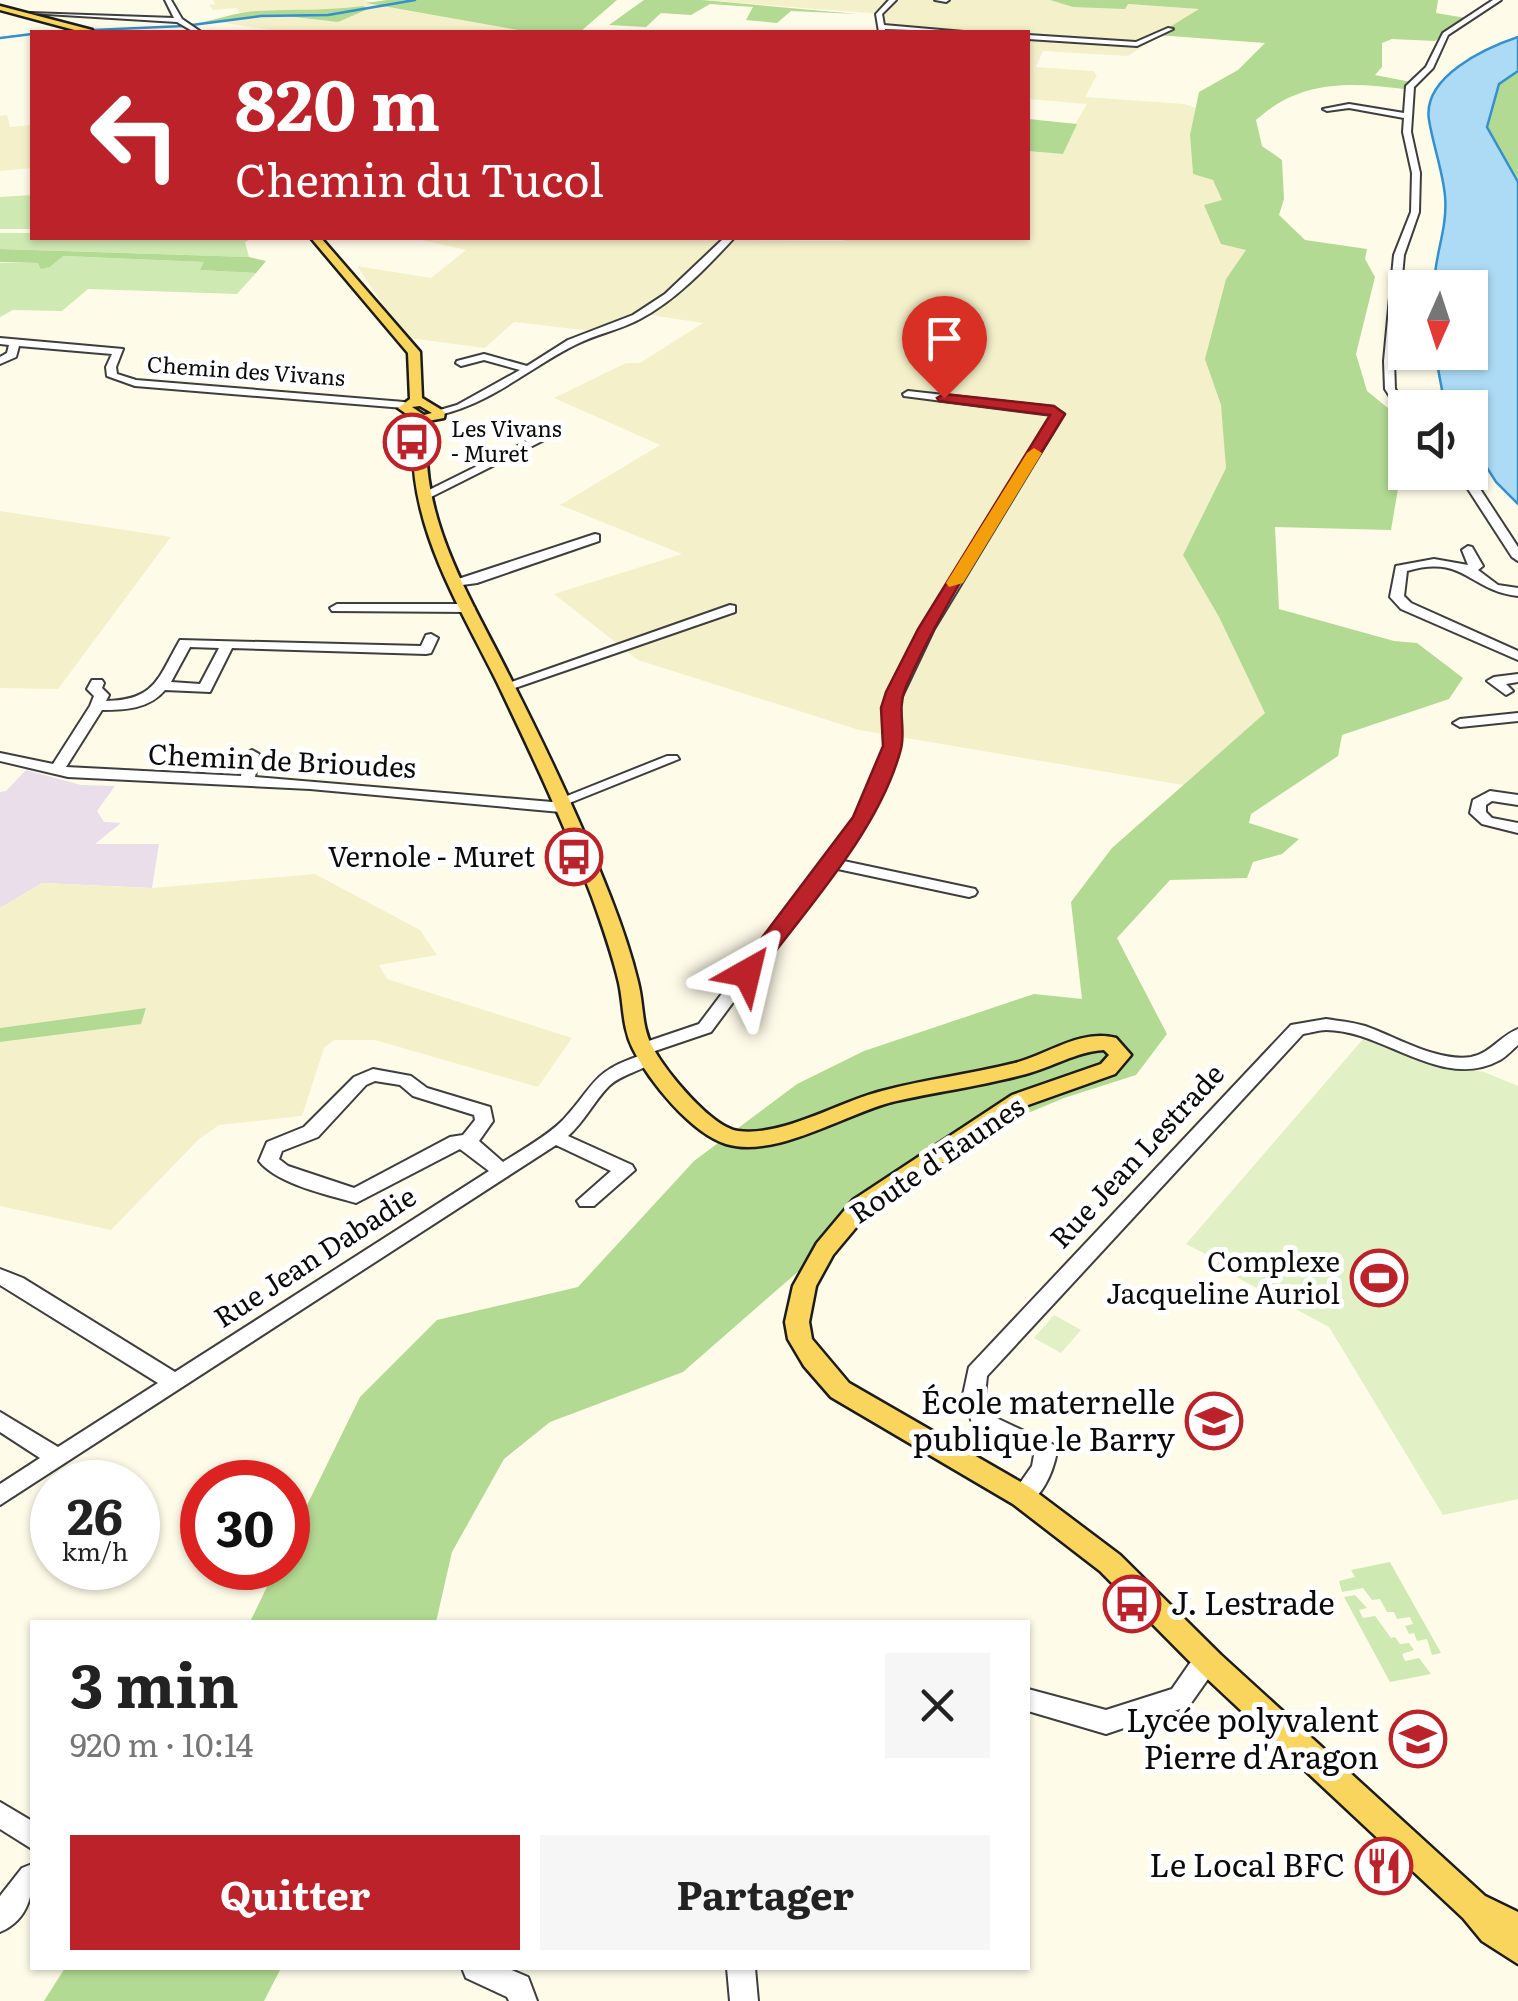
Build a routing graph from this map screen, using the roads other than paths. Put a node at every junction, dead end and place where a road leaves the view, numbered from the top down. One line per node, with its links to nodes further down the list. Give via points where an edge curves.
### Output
1 (168, 0): 9 (street)
2 (893, 0): 13 (street, via 879,14)
3 (938, 0): 4 (street)
4 (946, 0)
5 (1498, 0): 16 (street, via 1444,34 1428,68 1410,86)
6 (0, 8): 11 (main road)
7 (77, 8): 9 (street)
8 (33, 12): 9 (street)
9 (176, 17): 12 (street)
10 (1170, 29): 14 (street, via 1143,44)
11 (81, 30)
12 (195, 30)
13 (882, 30)
14 (1030, 37)
15 (1327, 109): 16 (street)
16 (1406, 116): 24 (street, via 1416,212 1399,255)
17 (318, 240): 26 (main road, via 414,352)
18 (727, 240): 23 (street, via 637,317 572,342)
19 (0, 341): 20 (street, Chemin des Vivans)
20 (14, 343): 21 (street, via 12,355); 26 (street, Chemin des Vivans, via 119,351 112,376 135,383)
21 (0, 361)
22 (461, 363): 23 (street, via 484,357)
23 (530, 370): 27 (street)
24 (1391, 390)
25 (908, 394): 62 (street, Rue Jean Dabadie, via 1058,414 895,692 892,746 879,784)
26 (410, 403): 27 (main road); 28 (main road)
27 (439, 412): 28 (main road)
28 (422, 419): 31 (main road, Route d'Eaunes)
29 (552, 433): 31 (street)
30 (1475, 490): 34 (street)
31 (424, 495): 36 (main road, Route d'Eaunes)
32 (595, 538): 36 (street)
33 (1468, 550): 35 (street, via 1477,566)
34 (1518, 556)
35 (1467, 570): 37 (street, via 1486,586); 45 (street, via 1412,564 1401,569 1397,596)
36 (455, 582): 39 (main road, Route d'Eaunes)
37 (1518, 592)
38 (337, 608): 39 (street)
39 (468, 608): 49 (main road, Route d'Eaunes)
40 (730, 609): 49 (street)
41 (316, 631): 44 (street)
42 (430, 638): 44 (street, via 426,650)
43 (227, 645): 44 (street); 48 (street, via 185,643); 48 (street, via 205,689)
44 (310, 648)
45 (1518, 656)
46 (1518, 678): 50 (street, via 1494,681)
47 (98, 682): 51 (street, via 94,688 102,695)
48 (163, 686): 51 (street, via 138,705)
49 (508, 686): 60 (main road, Route d'Eaunes)
50 (1506, 691)
51 (96, 706): 57 (street)
52 (1518, 717): 53 (street)
53 (1460, 722)
54 (252, 754): 58 (street)
55 (0, 757): 57 (street, Chemin de Brioudes)
56 (672, 759): 60 (street)
57 (57, 770): 58 (street, Chemin de Brioudes)
58 (248, 782): 60 (street, Chemin de Brioudes)
59 (1518, 800): 61 (street, via 1490,796 1478,803 1478,813)
60 (560, 805): 65 (main road, Route d'Eaunes, via 612,923)
61 (1518, 828)
62 (830, 863): 63 (street); 65 (street, Rue Jean Dabadie, via 705,1028)
63 (969, 892)
64 (1518, 1035): 75 (street, Rue Jean Lestrade, via 1502,1055 1467,1063 1433,1058 1353,1026 1297,1028 977,1373 974,1395 982,1420 1046,1451 1043,1469)
65 (646, 1054): 66 (street, Rue Jean Dabadie, via 604,1077); 75 (main road, Route d'Eaunes, via 710,1128 748,1140 923,1087 1024,1068 1079,1045 1117,1048 1121,1055 1108,1069 1020,1100 861,1206 807,1278 799,1309 799,1338 840,1390)
66 (555, 1137): 68 (street, Rue Jean Dabadie); 69 (street, via 625,1170)
67 (468, 1142): 67 (street, via 356,1196 268,1161 274,1147 311,1132 360,1081 382,1074 483,1112); 68 (street)
68 (501, 1170): 71 (street, Rue Jean Dabadie)
69 (587, 1201)
70 (0, 1278): 71 (street)
71 (173, 1381): 73 (street, Rue Jean Dabadie)
72 (0, 1422): 73 (street)
73 (57, 1458): 74 (street, Rue Jean Dabadie)
74 (0, 1496)
75 (1022, 1496): 76 (main road, Route d'Eaunes, via 1110,1563)
76 (1212, 1664): 77 (street, via 1180,1698 1106,1722); 81 (main road, Route d'Eaunes)
77 (1030, 1701)
78 (0, 1814): 79 (street)
79 (30, 1835)
80 (30, 1880): 82 (street)
81 (1474, 1907): 83 (main road, Route d'Eaunes); 84 (main road, Route d'Eaunes)
82 (0, 1918)
83 (1518, 1929)
84 (1518, 1948)
85 (480, 1970): 86 (street, via 518,1987)
86 (523, 2001)

